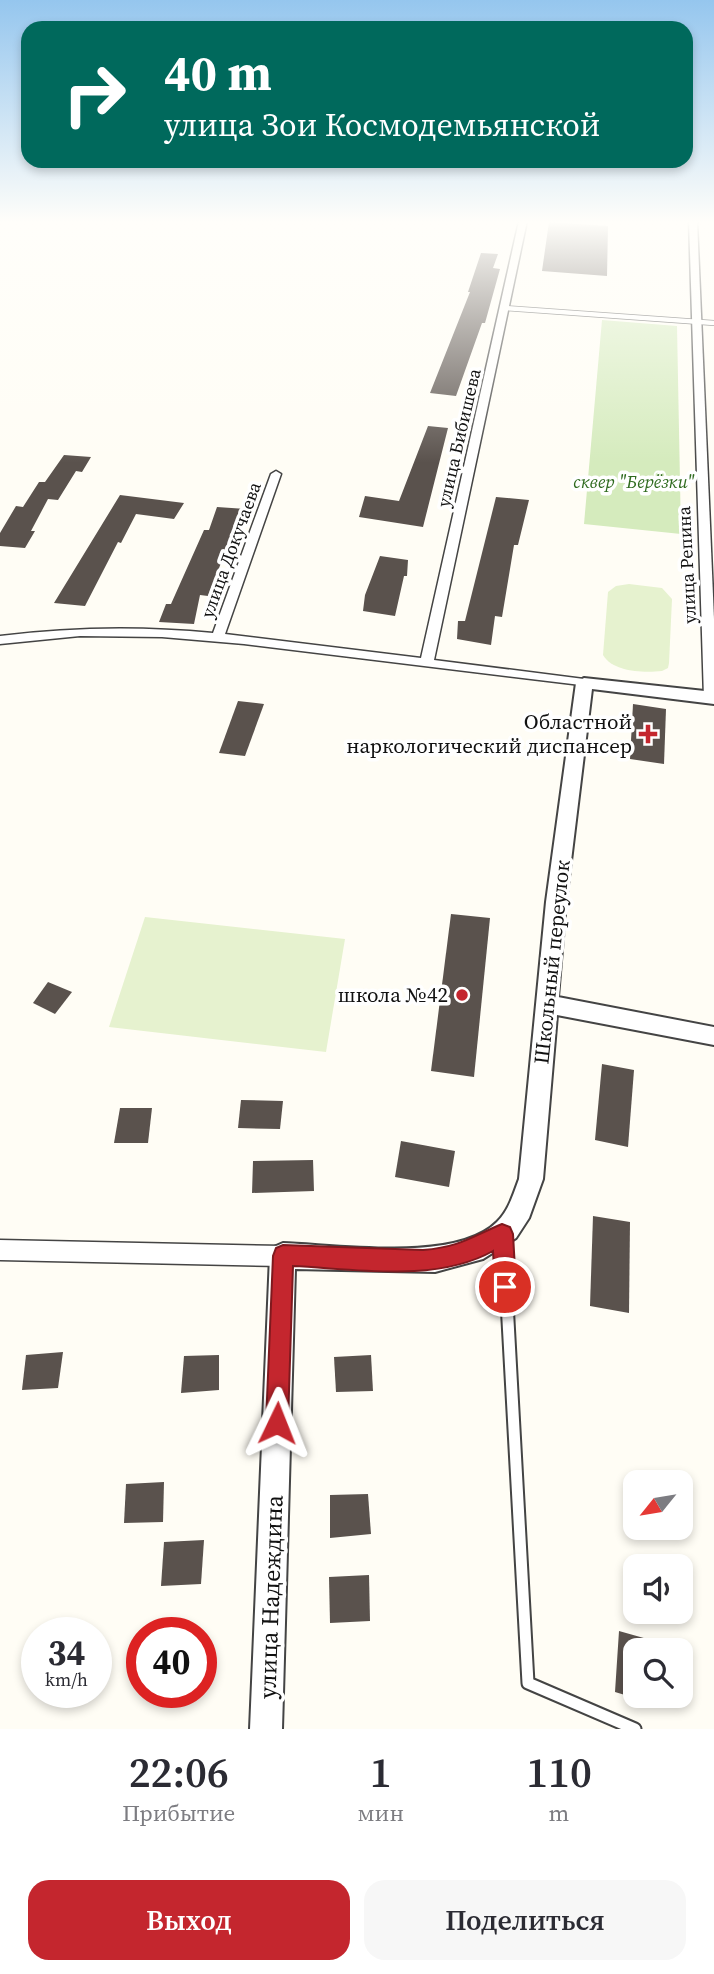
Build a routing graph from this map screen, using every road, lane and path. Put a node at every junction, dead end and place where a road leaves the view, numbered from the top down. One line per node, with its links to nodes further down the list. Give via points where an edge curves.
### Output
1 (507, 302): 3 (street, улица Бибишева)
2 (695, 302): 4 (street, улица Репина)
3 (506, 308): 4 (lane); 9 (street, улица Бибишева)
4 (695, 321): 5 (lane); 11 (street, улица Репина)
5 (714, 323)
6 (276, 474): 7 (street, улица Докучаева)
7 (218, 637): 8 (street, via 106,632); 9 (street)
8 (0, 640)
9 (427, 663): 10 (street)
10 (584, 683): 11 (street); 12 (street, Школьный переулок)
11 (713, 698)
12 (547, 1004): 13 (street); 14 (street, Школьный переулок, via 531,1179 514,1221)
13 (714, 1036)
14 (502, 1234): 16 (street, via 473,1250 423,1261); 18 (lane, via 528,1683)
15 (0, 1250): 16 (street)
16 (283, 1256): 17 (street, улица Надеждина)
17 (266, 1729)
18 (635, 1729)

